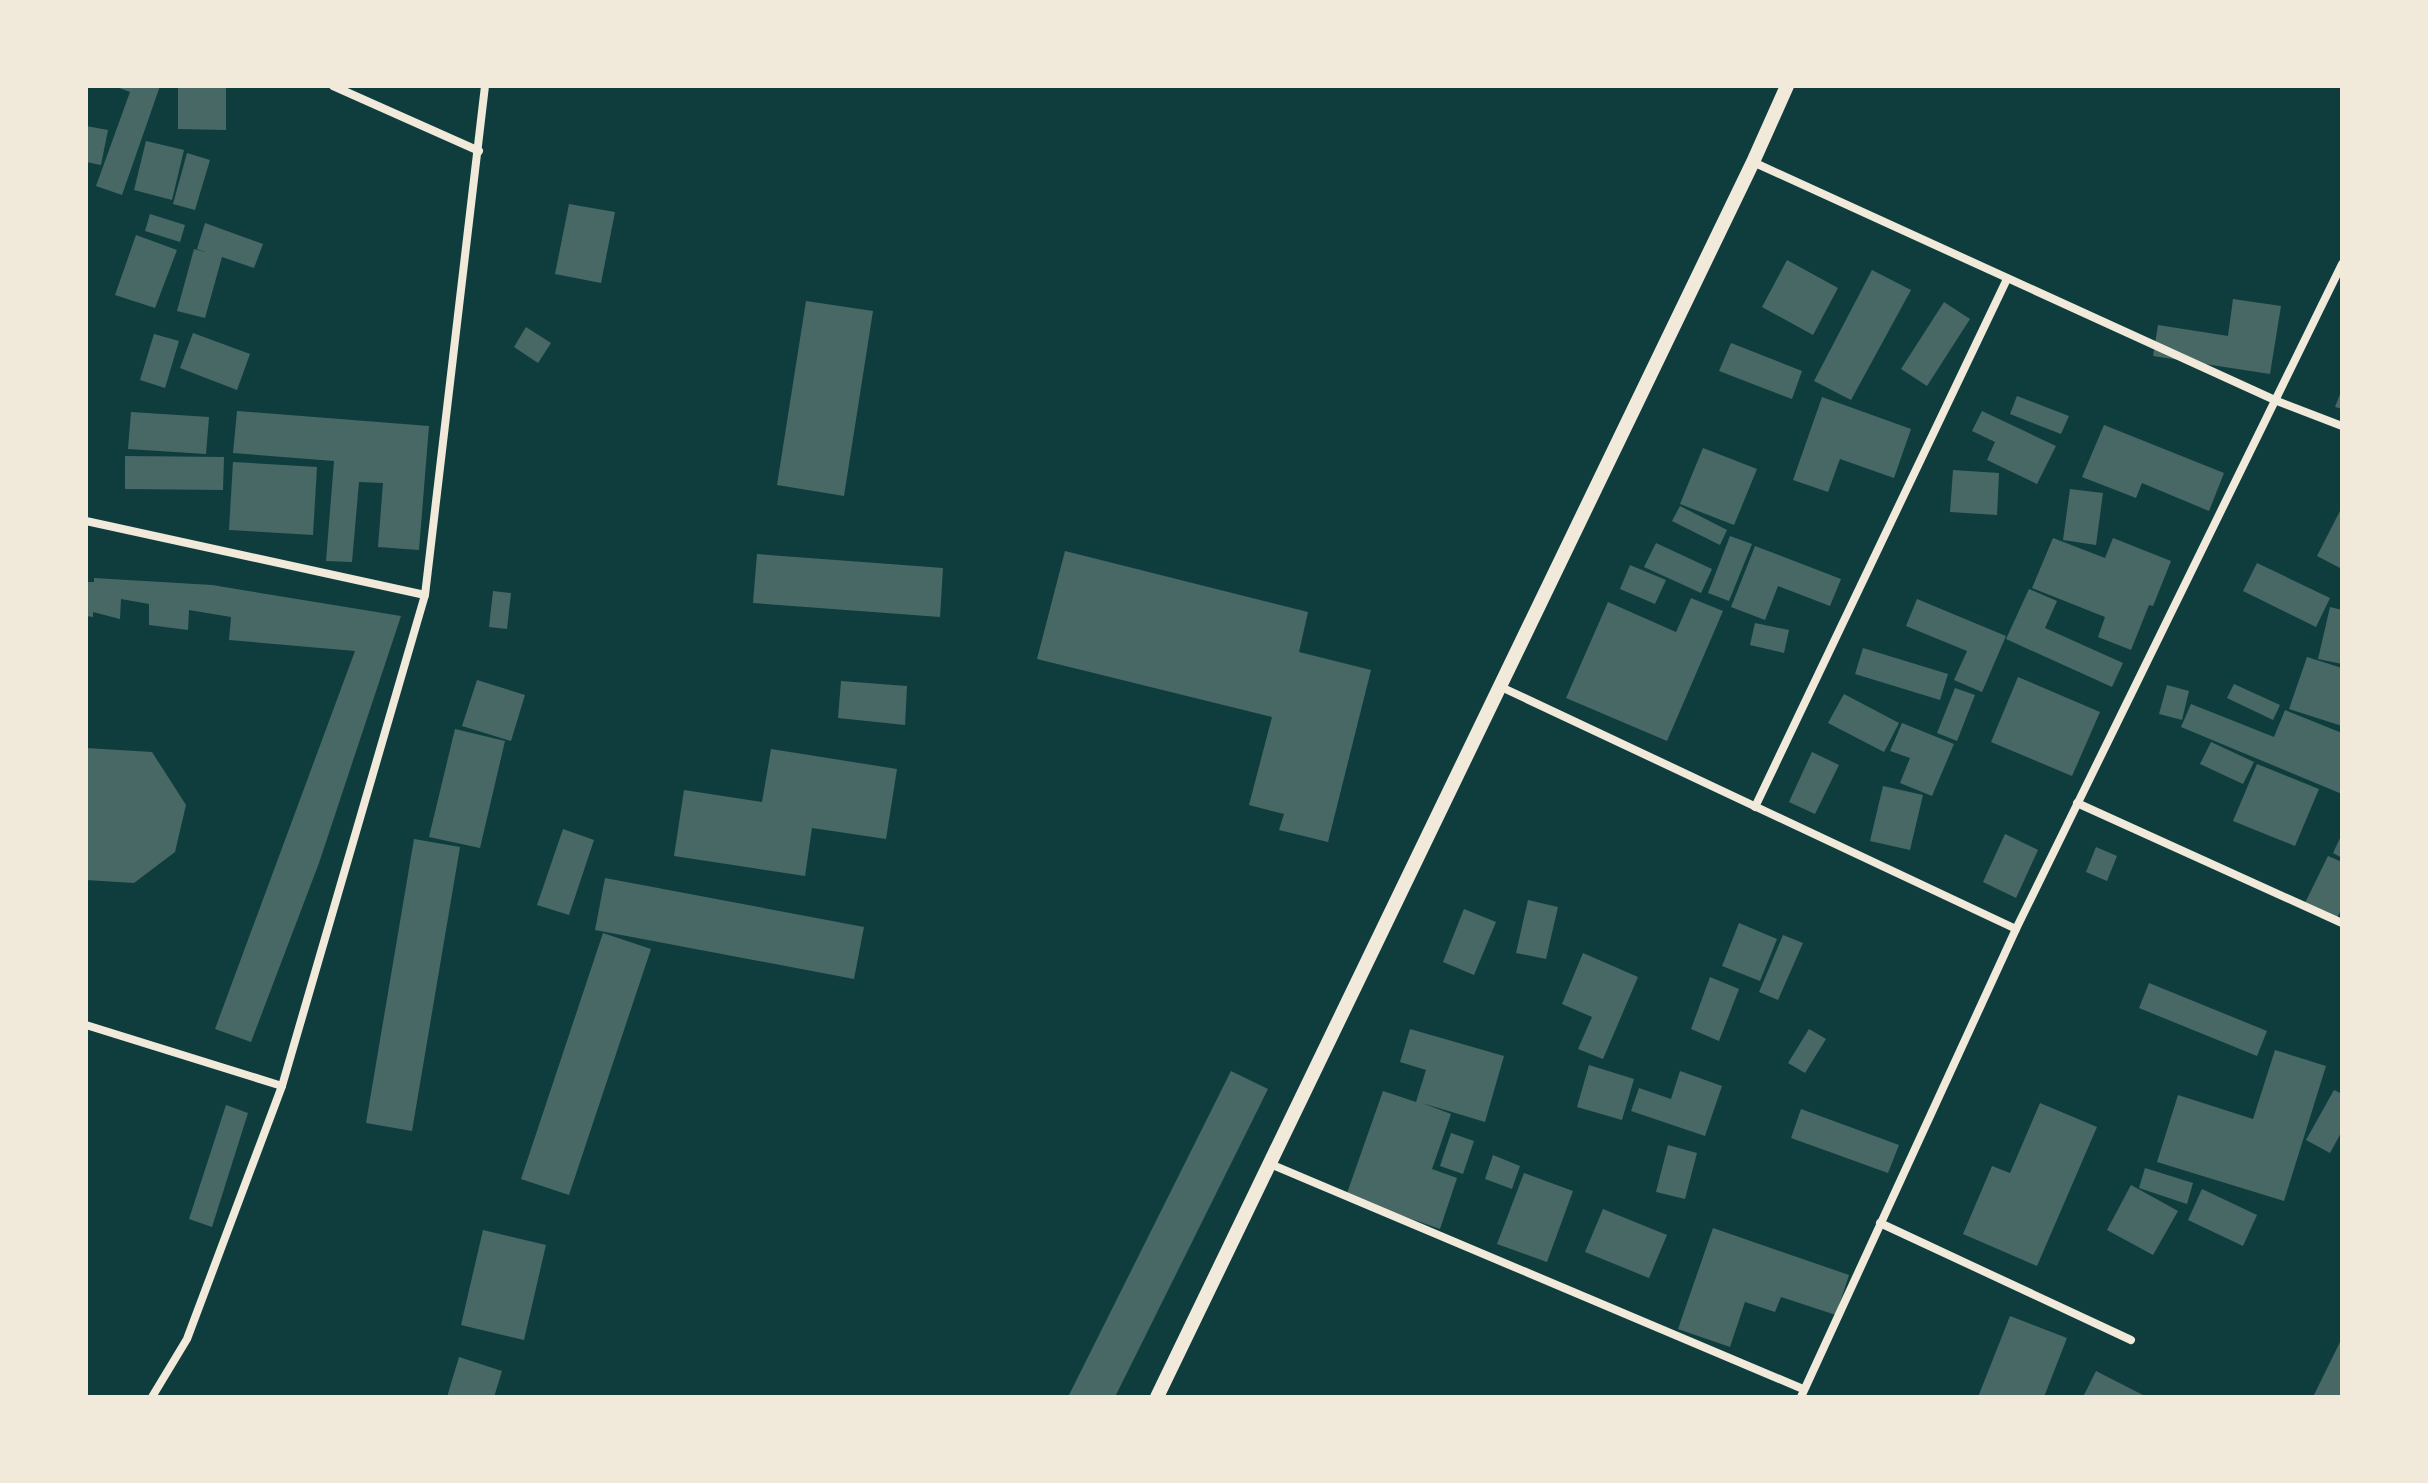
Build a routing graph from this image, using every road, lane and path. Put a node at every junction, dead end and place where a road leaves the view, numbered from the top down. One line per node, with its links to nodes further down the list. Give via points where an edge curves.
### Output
1 (333, 86): 4 (street)
2 (485, 86): 4 (street)
3 (1787, 86): 5 (street)
4 (479, 151): 11 (street)
5 (1753, 162): 7 (street); 12 (street)
6 (2342, 264): 8 (street)
7 (2007, 279): 8 (street); 14 (street)
8 (2277, 401): 9 (street); 13 (street)
9 (2342, 426)
10 (86, 521): 11 (street)
11 (425, 595): 18 (street)
12 (1499, 686): 14 (street); 19 (street)
13 (2077, 803): 15 (street); 16 (street)
14 (1755, 807): 16 (street)
15 (2342, 923)
16 (2016, 929): 20 (street)
17 (86, 1025): 18 (street)
18 (282, 1086): 23 (street, via 187,1339)
19 (1268, 1163): 22 (street); 24 (street)
20 (1880, 1223): 21 (street); 22 (street)
21 (2131, 1340)
22 (1802, 1393)
23 (152, 1397)
24 (1157, 1397)

